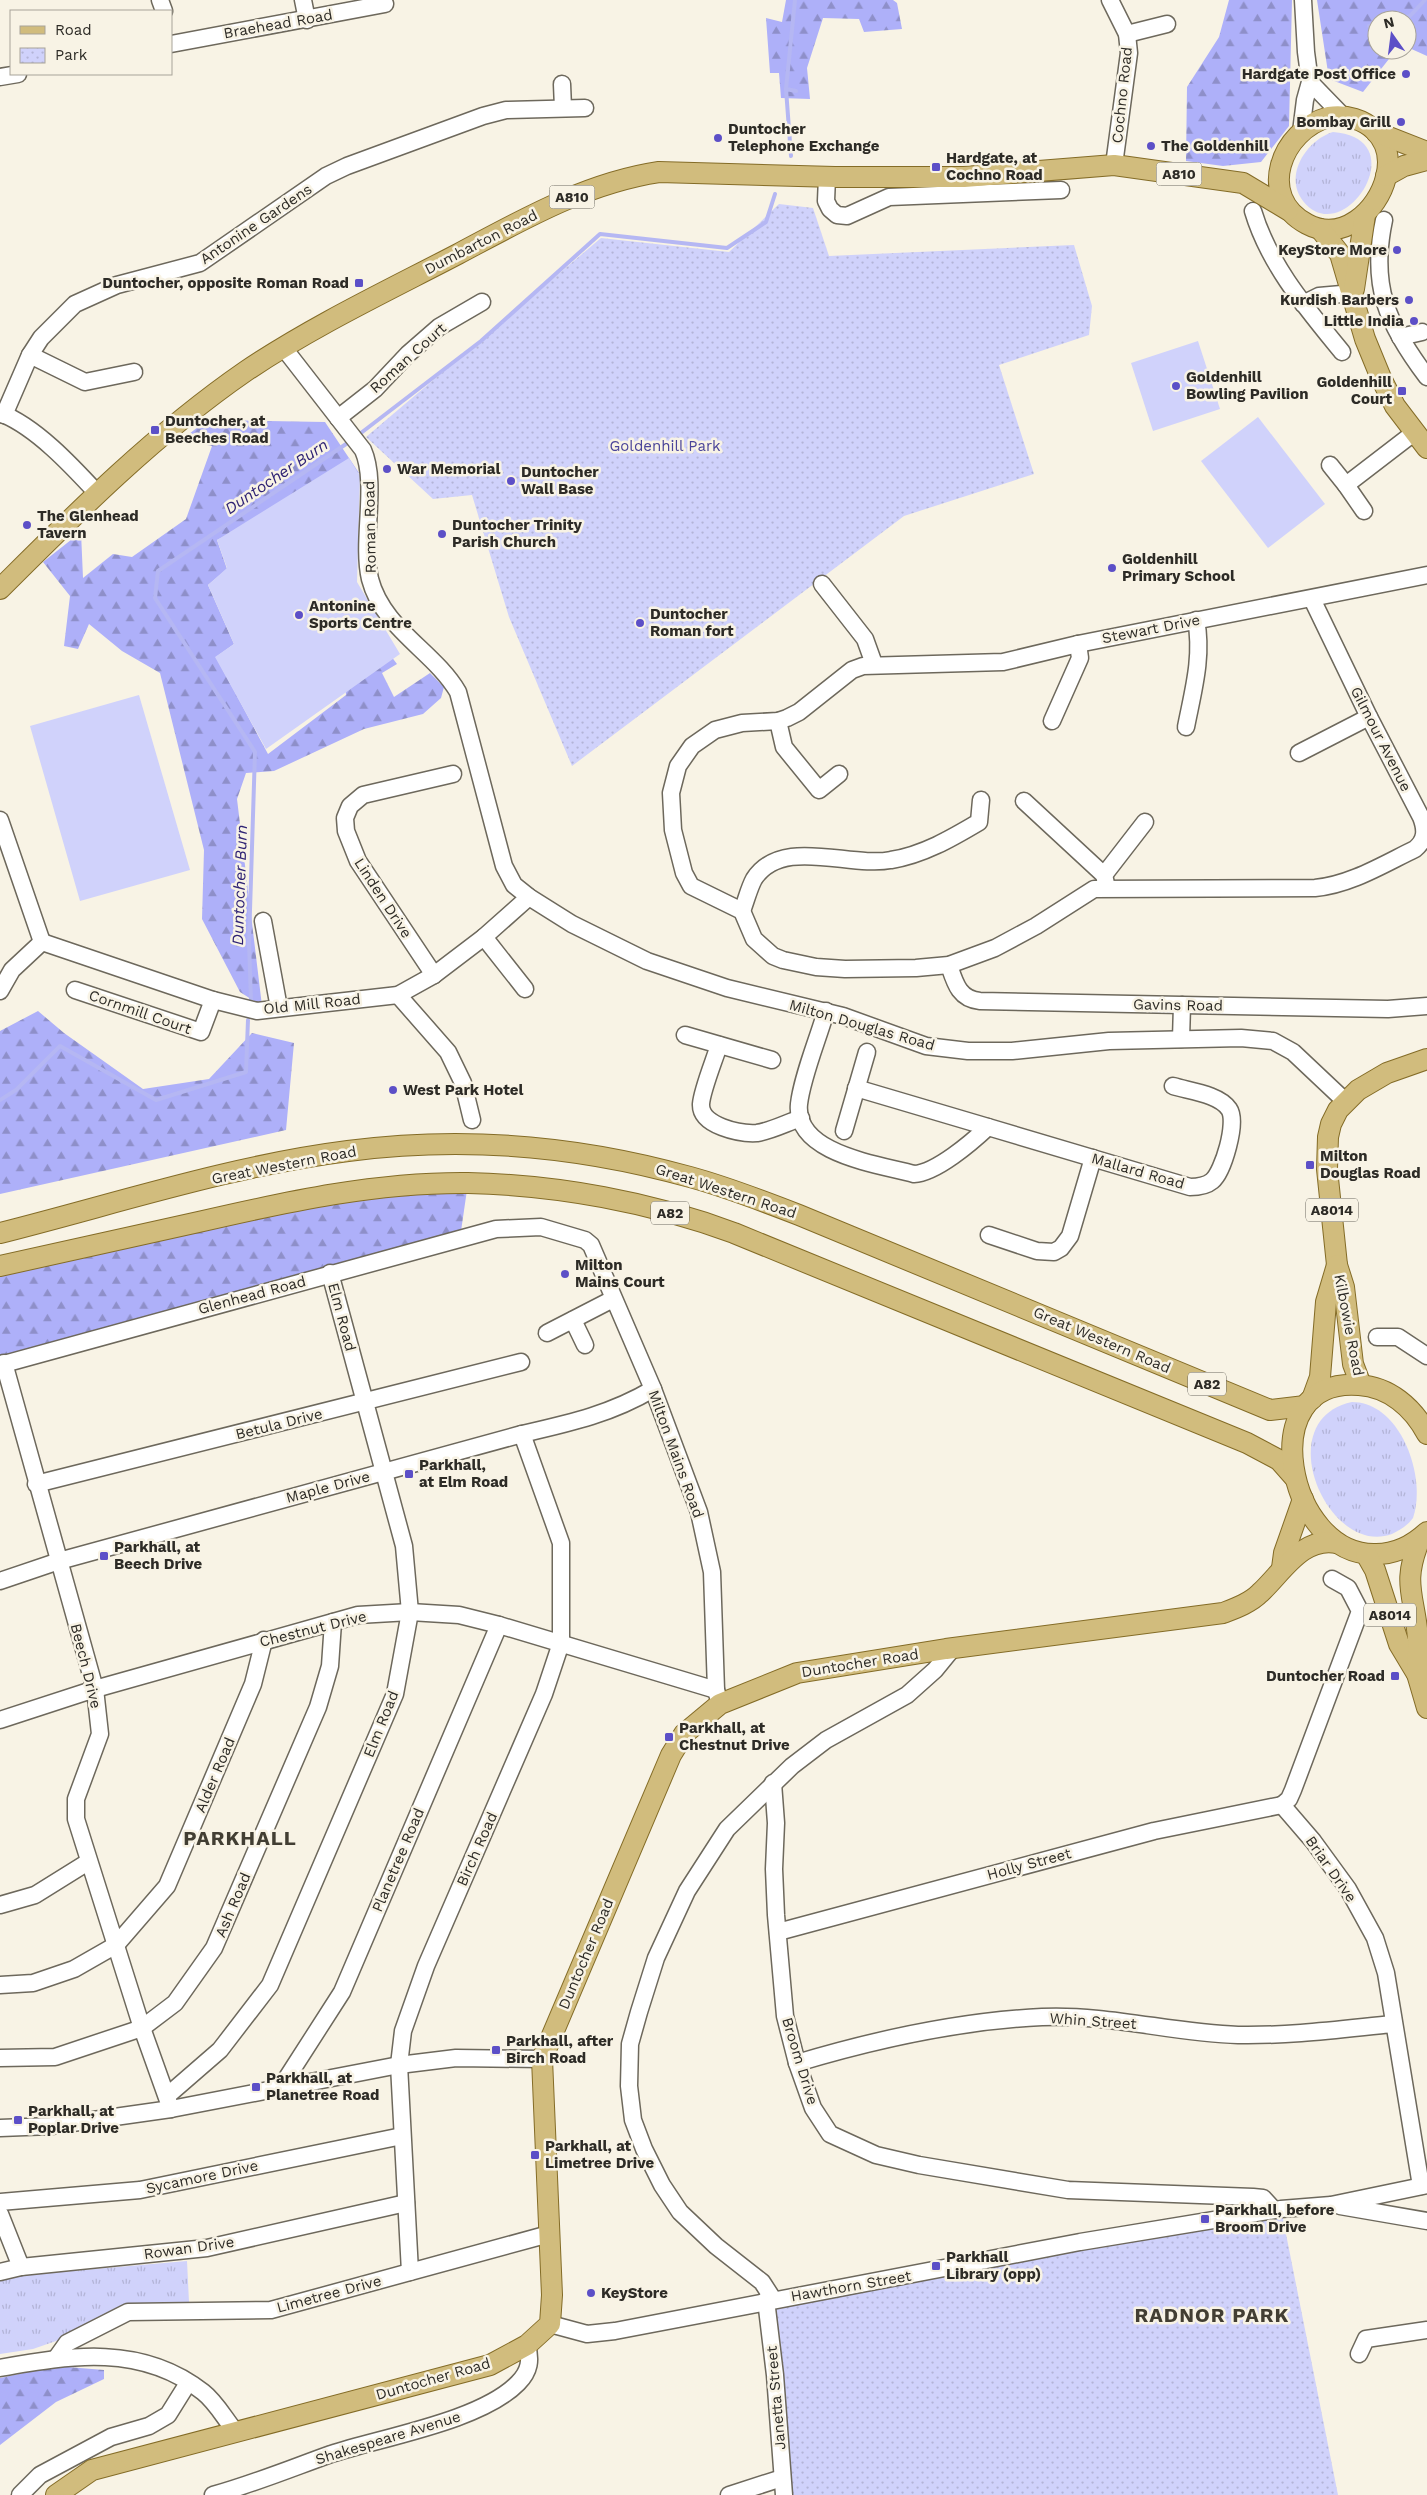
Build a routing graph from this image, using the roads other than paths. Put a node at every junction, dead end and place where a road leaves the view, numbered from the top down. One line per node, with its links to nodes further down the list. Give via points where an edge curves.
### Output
1 (303, 0): 5 (street)
2 (1110, 0): 7 (street, Cochno Road)
3 (1303, 0): 9 (street)
4 (385, 4): 5 (street, Braehead Road)
5 (307, 20): 8 (street, Braehead Road)
6 (1167, 24): 7 (street)
7 (1127, 34): 18 (street, Cochno Road, via 1128,66)
8 (172, 41)
9 (1310, 82): 13 (street); 14 (street)
10 (562, 84): 11 (street)
11 (563, 108): 12 (street, Antonine Gardens); 35 (street, Antonine Gardens, via 506,110 483,116 347,166 326,176 200,263 117,285 75,304 41,338)
12 (585, 108)
13 (1343, 116): 14 (main road, via 1322,119); 15 (main road, via 1360,119)
14 (1301, 132): 19 (main road, via 1288,148)
15 (1376, 132): 16 (main road); 20 (main road, via 1386,158)
16 (1427, 152)
17 (1427, 160): 20 (main road, via 1404,166)
18 (1114, 165): 21 (main road, Dumbarton Road / A810, via 964,177); 22 (main road, Dumbarton Road / A810)
19 (1280, 173): 22 (main road, A810); 24 (main road, via 1279,190)
20 (1386, 176): 26 (main road, via 1375,201)
21 (827, 177): 23 (street, via 826,201 830,209 837,215 847,216 890,197); 33 (main road, Dumbarton Road / A810, via 659,172 598,185 464,250)
22 (1243, 183): 24 (main road, A810)
23 (1061, 190)
24 (1288, 210): 27 (main road, A810, via 1301,221)
25 (1254, 211): 30 (street, via 1259,229 1280,270)
26 (1374, 217): 27 (main road, via 1343,228); 28 (main road); 32 (street, via 1379,243 1378,278)
27 (1320, 229): 28 (main road, via 1340,254)
28 (1353, 293): 30 (street, via 1319,296); 40 (main road, via 1365,339 1381,378 1395,406)
29 (482, 302): 39 (street, Roman Court, via 439,327)
30 (1304, 304): 34 (street)
31 (1422, 332): 32 (street)
32 (1400, 337): 37 (street)
33 (283, 348): 39 (street, Roman Road); 44 (main road, Dumbarton Road / A810, via 211,397)
34 (1342, 352)
35 (30, 355): 36 (street, via 85,382); 38 (street, Antonine Gardens)
36 (134, 372)
37 (1427, 377)
38 (2, 414): 44 (street, via 53,450)
39 (340, 422): 66 (street, Roman Road, via 367,458 368,567 375,592 400,630 444,672 458,692 504,866 514,885)
40 (1415, 432): 41 (main road); 43 (street)
41 (1427, 448)
42 (1330, 465): 43 (street)
43 (1346, 485): 45 (street)
44 (97, 493): 48 (main road, Dumbarton Road / A810)
45 (1364, 511)
46 (1427, 575): 49 (street, Stewart Drive)
47 (822, 584): 52 (street, via 865,639)
48 (0, 589)
49 (1312, 598): 50 (street, Stewart Drive); 53 (street, Gilmour Avenue)
50 (1196, 620): 51 (street, Stewart Drive); 56 (street, via 1199,660)
51 (1078, 644): 52 (street, Stewart Drive, via 1002,662); 55 (street, via 1080,658)
52 (874, 664): 54 (street, Stewart Drive, via 852,670 799,712)
53 (1369, 717): 57 (street); 65 (street, Gilmour Avenue, via 1424,825 1424,839 1415,849 1328,887)
54 (778, 721): 59 (street, via 784,747 819,790); 67 (street, Stewart Drive, via 728,725 703,737 680,761 671,792 674,830 687,881 698,892)
55 (1052, 721)
56 (1186, 727)
57 (1298, 753)
58 (454, 774): 72 (street, Linden Drive, via 363,795 350,806 345,818 350,845 358,861)
59 (839, 774)
60 (980, 800): 67 (street, via 979,822 914,854 869,862 802,856 779,858 766,866 754,880)
61 (1024, 800): 65 (street)
62 (0, 820): 64 (street)
63 (1146, 822): 65 (street)
64 (3, 842): 70 (street)
65 (1110, 884): 71 (street, Gilmour Avenue, via 1088,891 1019,936)
66 (529, 897): 69 (street, Old Mill Road); 81 (street, Milton Douglas Road, via 620,949 677,972 726,988)
67 (742, 911): 71 (street, Gilmour Avenue, via 761,947 773,956 795,964 872,970)
68 (263, 921): 80 (street)
69 (484, 937): 72 (street, Old Mill Road); 73 (street)
70 (42, 942): 75 (street, via 12,970); 77 (street, Old Mill Road)
71 (949, 965): 78 (street, Gavins Road, via 960,993 972,1000)
72 (434, 975): 76 (street, Old Mill Road)
73 (524, 989)
74 (75, 990): 77 (street, Cornmill Court, via 201,1032)
75 (0, 992)
76 (398, 995): 80 (street, Old Mill Road); 92 (street, via 448,1052 463,1082)
77 (213, 1000): 80 (street, Old Mill Road, via 257,1011)
78 (1182, 1005): 79 (street, Gavins Road, via 1388,1009); 83 (street)
79 (1427, 1006)
80 (279, 1008)
81 (826, 1011): 83 (street, Milton Douglas Road, via 909,1041 968,1051); 91 (street, via 802,1091)
82 (684, 1035): 84 (street)
83 (1181, 1039): 90 (street, Milton Douglas Road, via 1261,1039 1284,1045)
84 (719, 1045): 87 (street); 91 (street, via 701,1104 705,1119 711,1124 747,1133)
85 (867, 1052): 89 (street)
86 (1427, 1059): 90 (main road, Kilbowie Road / A8014, via 1387,1073)
87 (772, 1060)
88 (1173, 1086): 95 (street, Mallard Road, via 1215,1099 1229,1109 1233,1127 1218,1173 1212,1181 1190,1187)
89 (856, 1088): 93 (street, Mallard Road); 94 (street)
90 (1345, 1101): 99 (main road, Kilbowie Road / A8014, via 1331,1124 1326,1156)
91 (801, 1118): 93 (street, via 803,1128 820,1145 914,1174 937,1165)
92 (472, 1120)
93 (988, 1127): 95 (street, Mallard Road)
94 (844, 1131)
95 (1093, 1158): 97 (street, via 1070,1236 1061,1248 1054,1252 1037,1251)
96 (0, 1233): 113 (main road, Great Western Road / A82, via 249,1169 310,1157 429,1144 537,1148 632,1162 741,1193 1270,1410)
97 (989, 1236)
98 (591, 1245): 101 (street, Glenhead Road, via 585,1240 541,1227 504,1228); 102 (street, Milton Mains Road)
99 (1337, 1264): 110 (main road, Kilbowie Road / A8014, via 1344,1287 1353,1364); 113 (main road, Kilbowie Road / A8014, via 1326,1302 1320,1377)
100 (0, 1266): 118 (main road, A82, via 301,1199 352,1191 468,1183 563,1191 651,1208 731,1232 1247,1443 1279,1460)
101 (330, 1273): 109 (street, Glenhead Road); 114 (street, Elm Road)
102 (613, 1300): 103 (street); 111 (street, Milton Mains Road)
103 (573, 1320): 104 (street); 106 (street)
104 (546, 1333)
105 (1377, 1337): 107 (street, via 1398,1337)
106 (585, 1345)
107 (1427, 1356)
108 (521, 1362): 114 (street, Betula Drive)
109 (2, 1364): 112 (street, Beech Drive)
110 (1361, 1385): 113 (main road, A82, via 1336,1387); 116 (main road, A82, via 1384,1392 1405,1404)
111 (653, 1389): 115 (street, Maple Drive, via 596,1416); 136 (street, Milton Mains Road, via 699,1512 712,1572)
112 (6, 1393): 119 (street, Beech Drive)
113 (1308, 1402): 118 (main road, A82, via 1296,1425 1293,1440)
114 (365, 1403): 117 (street, Elm Road); 119 (street, Betula Drive)
115 (522, 1434): 117 (street, Maple Drive); 132 (street, Birch Road, via 561,1543)
116 (1427, 1434)
117 (385, 1472): 124 (street, Maple Drive); 128 (street, Elm Road, via 404,1546)
118 (1294, 1477): 120 (main road, A82)
119 (36, 1484): 124 (street, Beech Drive)
120 (1303, 1499): 122 (main road, A82); 125 (main road, Duntocher Road)
121 (1423, 1536): 123 (main road, A82, via 1395,1552); 134 (main road, A8014, via 1409,1575 1418,1639)
122 (1337, 1543): 123 (main road, A82); 125 (main road, Duntocher Road, via 1328,1541 1314,1545)
123 (1366, 1554): 134 (main road, A8014, via 1375,1570 1399,1644)
124 (58, 1561): 127 (street, Maple Drive); 135 (street, Beech Drive)
125 (1282, 1568): 133 (main road, Duntocher Road, via 1259,1595 1223,1614)
126 (1332, 1579): 140 (street, via 1348,1588 1360,1611 1293,1790)
127 (0, 1580)
128 (410, 1612): 129 (street, Chestnut Drive, via 358,1615); 130 (street, Chestnut Drive, via 459,1615); 153 (street, Elm Road, via 394,1694 270,1985 220,2050)
129 (333, 1622): 131 (street, Chestnut Drive); 147 (street, Ash Road, via 330,1666 318,1707 214,1948 175,2003)
130 (499, 1625): 132 (street, Chestnut Drive); 152 (street, Planetree Road, via 342,1992)
131 (264, 1640): 135 (street, Chestnut Drive); 144 (street, Alder Road, via 253,1684 167,1886)
132 (561, 1643): 136 (street, Chestnut Drive); 151 (street, Birch Road, via 544,1694 426,1966 403,2030)
133 (953, 1648): 136 (main road, Duntocher Road, via 797,1672); 139 (street, via 935,1670 907,1695 826,1740)
134 (1417, 1674): 137 (main road, A8014)
135 (95, 1689): 138 (street, Chestnut Drive); 141 (street, Beech Drive, via 100,1734 76,1799 76,1819)
136 (718, 1697): 149 (main road, Duntocher Road, via 684,1734 671,1756)
137 (1427, 1708)
138 (0, 1720)
139 (773, 1783): 143 (street, Broom Drive); 167 (street, via 726,1829 687,1891 656,1958 639,2012 630,2044 629,2086 633,2120 662,2186 680,2212 762,2282)
140 (1282, 1805): 143 (street, Holly Street, via 1154,1831); 146 (street, Briar Drive, via 1348,1889 1375,1938 1386,1973)
141 (88, 1862): 142 (street, via 36,1895); 144 (street, Beech Drive)
142 (0, 1905)
143 (778, 1932): 150 (street, Broom Drive, via 785,2016)
144 (116, 1946): 145 (street, Alder Road, via 74,1969 34,1983); 147 (street, Beech Drive)
145 (0, 1985)
146 (1393, 2024): 150 (street, Whin Street, via 1238,2035 1082,2018 1043,2017 977,2022 898,2036); 156 (street, Briar Drive)
147 (142, 2028): 148 (street, Ash Road, via 55,2056); 153 (street, Beech Drive)
148 (0, 2058)
149 (542, 2059): 151 (street, via 456,2058); 163 (main road, Duntocher Road)
150 (797, 2063): 160 (street, Broom Drive, via 814,2108 830,2134 876,2155 966,2174 1068,2190 1258,2197)
151 (400, 2065): 152 (street); 155 (street, Birch Road)
152 (281, 2087): 153 (street)
153 (169, 2103): 154 (street, via 51,2126)
154 (0, 2128)
155 (402, 2136): 157 (street, Sycamore Drive, via 140,2190); 158 (street, Birch Road)
156 (1424, 2186): 159 (street, Hawthorn Street)
157 (0, 2202)
158 (406, 2203): 164 (street, Rowan Drive, via 207,2248); 166 (street, Birch Road)
159 (1331, 2205): 160 (street, Hawthorn Street); 162 (street, Hawthorn Street)
160 (1274, 2210): 167 (street, Hawthorn Street, via 1080,2242)
161 (0, 2214): 164 (street)
162 (1427, 2221)
163 (549, 2234): 166 (street, Limetree Drive); 168 (main road, Duntocher Road)
164 (21, 2267): 165 (street, Rowan Drive)
165 (0, 2272)
166 (410, 2272): 172 (street, Limetree Drive, via 271,2310 128,2312 67,2343)
167 (770, 2300): 168 (street, Hawthorn Street, via 586,2334); 176 (street, Janetta Street)
168 (550, 2324): 170 (main road, Duntocher Road)
169 (1427, 2330): 171 (street, via 1366,2339)
170 (527, 2345): 175 (main road, Duntocher Road, via 490,2365); 179 (street, Shakespeare Avenue, via 530,2357 528,2370 517,2384 479,2410)
171 (1359, 2354)
172 (57, 2358): 173 (street); 174 (street, via 109,2356 144,2363)
173 (0, 2368)
174 (188, 2383): 175 (street, via 204,2392); 177 (street, via 168,2415 149,2426 111,2437 40,2475)
175 (235, 2431): 178 (main road, Duntocher Road, via 92,2470)
176 (782, 2478): 180 (street); 181 (street, Janetta Street)
177 (20, 2495)
178 (56, 2495)
179 (212, 2495)
180 (729, 2495)
181 (784, 2495)

